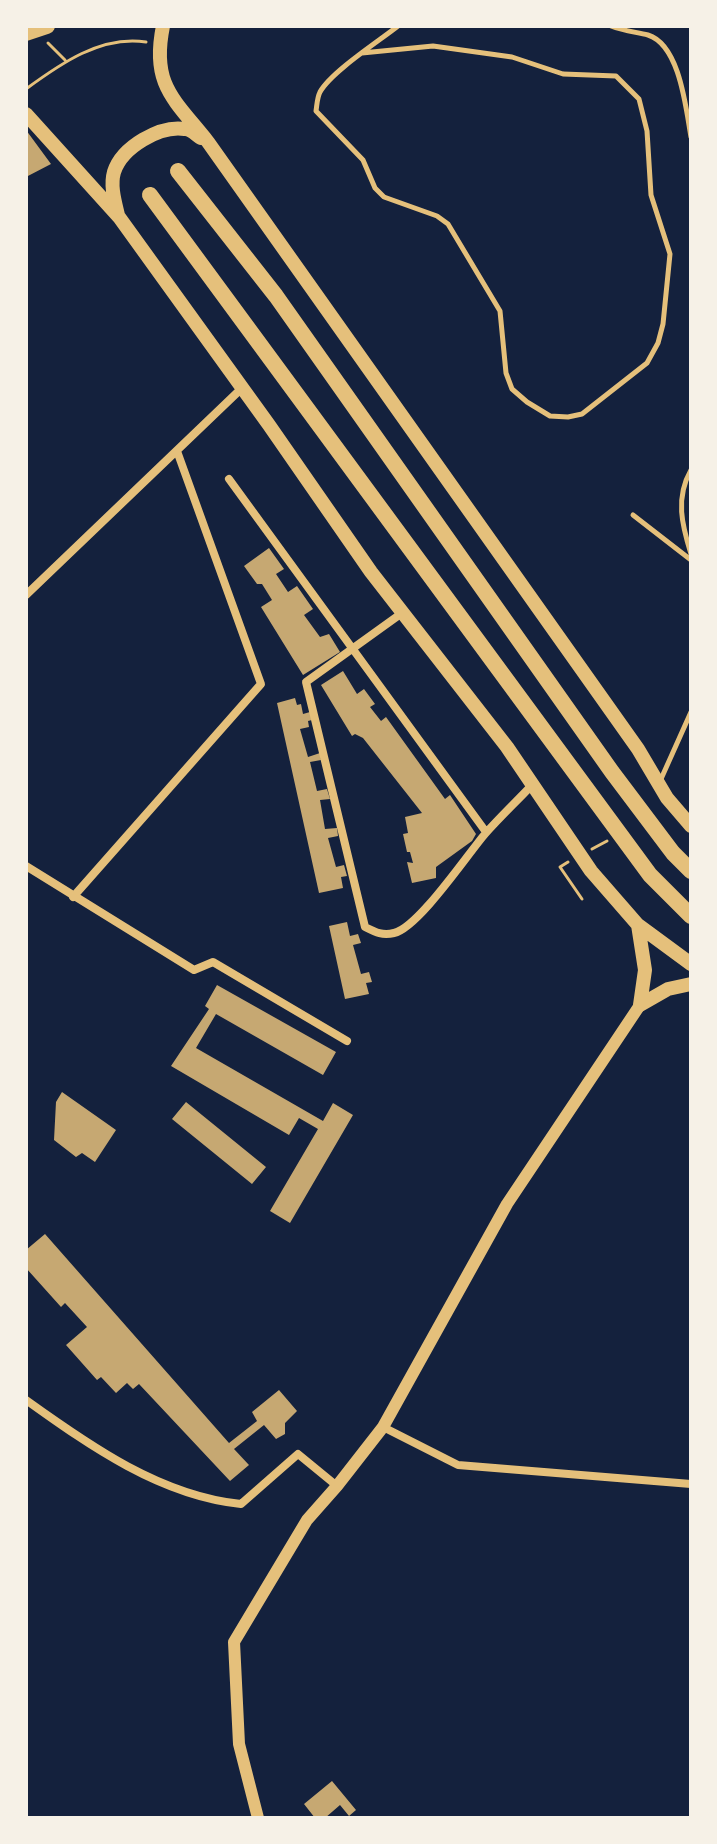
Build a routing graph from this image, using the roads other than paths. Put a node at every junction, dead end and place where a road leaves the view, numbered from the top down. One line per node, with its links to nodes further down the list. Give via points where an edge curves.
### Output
1 (47, 26): 5 (highway)
2 (163, 26): 9 (main road, via 158,51 163,84)
3 (398, 26): 6 (lane)
4 (611, 26): 8 (lane, via 659,42 680,81)
5 (26, 33)
6 (362, 53): 6 (lane, via 321,90 316,111 363,160 384,197 448,224 500,311 512,389 550,416 590,410 647,363 663,324 670,254 651,195 639,99 616,76 563,74 495,53 433,46)
7 (26, 114): 12 (main road)
8 (691, 137)
9 (208, 142): 12 (main road, via 187,128 159,131 134,146 115,170); 23 (main road)
10 (178, 171): 28 (highway, via 276,296 612,772)
11 (150, 195): 30 (highway, via 650,875)
12 (119, 217): 13 (main road)
13 (242, 388): 14 (street); 20 (main road)
14 (177, 451): 19 (street); 29 (street, via 261,684)
15 (691, 470): 18 (lane, via 681,514)
16 (229, 479): 21 (street)
17 (633, 515): 18 (lane)
18 (691, 557)
19 (26, 595)
20 (402, 613): 21 (street); 24 (main road)
21 (352, 650): 26 (street); 26 (street, via 306,682 365,927 380,934 396,933 412,921)
22 (691, 712): 23 (lane)
23 (659, 784): 25 (main road)
24 (532, 785): 26 (street); 31 (main road, via 591,871)
25 (691, 826)
26 (486, 832)
27 (26, 866): 29 (street)
28 (691, 871)
29 (73, 897): 35 (street, via 194,970 213,962)
30 (691, 916)
31 (638, 925): 32 (main road); 34 (main road, via 645,970)
32 (691, 964)
33 (691, 984): 34 (main road, via 668,989)
34 (640, 1005): 37 (street, via 507,1204)
35 (347, 1041)
36 (26, 1400): 39 (street, via 87,1443 176,1490 212,1501 241,1504 298,1454)
37 (383, 1427): 38 (street, via 458,1465); 39 (street)
38 (691, 1484)
39 (337, 1486): 40 (street, via 307,1520 234,1642 239,1744)
40 (258, 1818)

